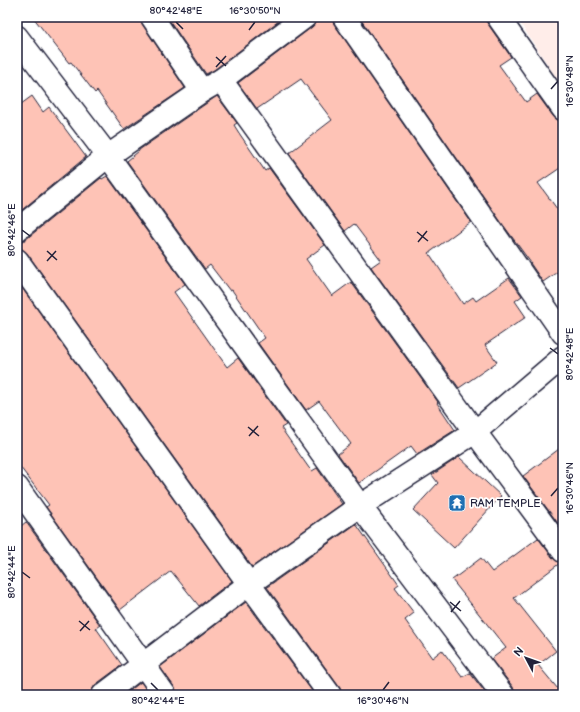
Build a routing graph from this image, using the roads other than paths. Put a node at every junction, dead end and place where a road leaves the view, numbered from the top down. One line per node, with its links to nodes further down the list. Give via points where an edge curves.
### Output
1 (152, 17): 7 (street)
2 (305, 17): 6 (street)
3 (344, 17): 12 (street)
4 (498, 17): 8 (street)
5 (17, 37): 9 (street)
6 (221, 80): 7 (street); 14 (street)
7 (202, 91): 9 (street)
8 (563, 109)
9 (108, 156): 10 (street); 16 (street)
10 (17, 230)
11 (17, 260): 18 (street)
12 (563, 333)
13 (563, 357): 14 (street)
14 (475, 432): 16 (street); 17 (street)
15 (17, 487): 19 (street)
16 (360, 506): 18 (street); 23 (street)
17 (563, 551)
18 (249, 584): 19 (street); 22 (street)
19 (143, 665): 20 (street); 21 (street)
20 (103, 695)
21 (165, 695)
22 (330, 695)
23 (503, 695)

